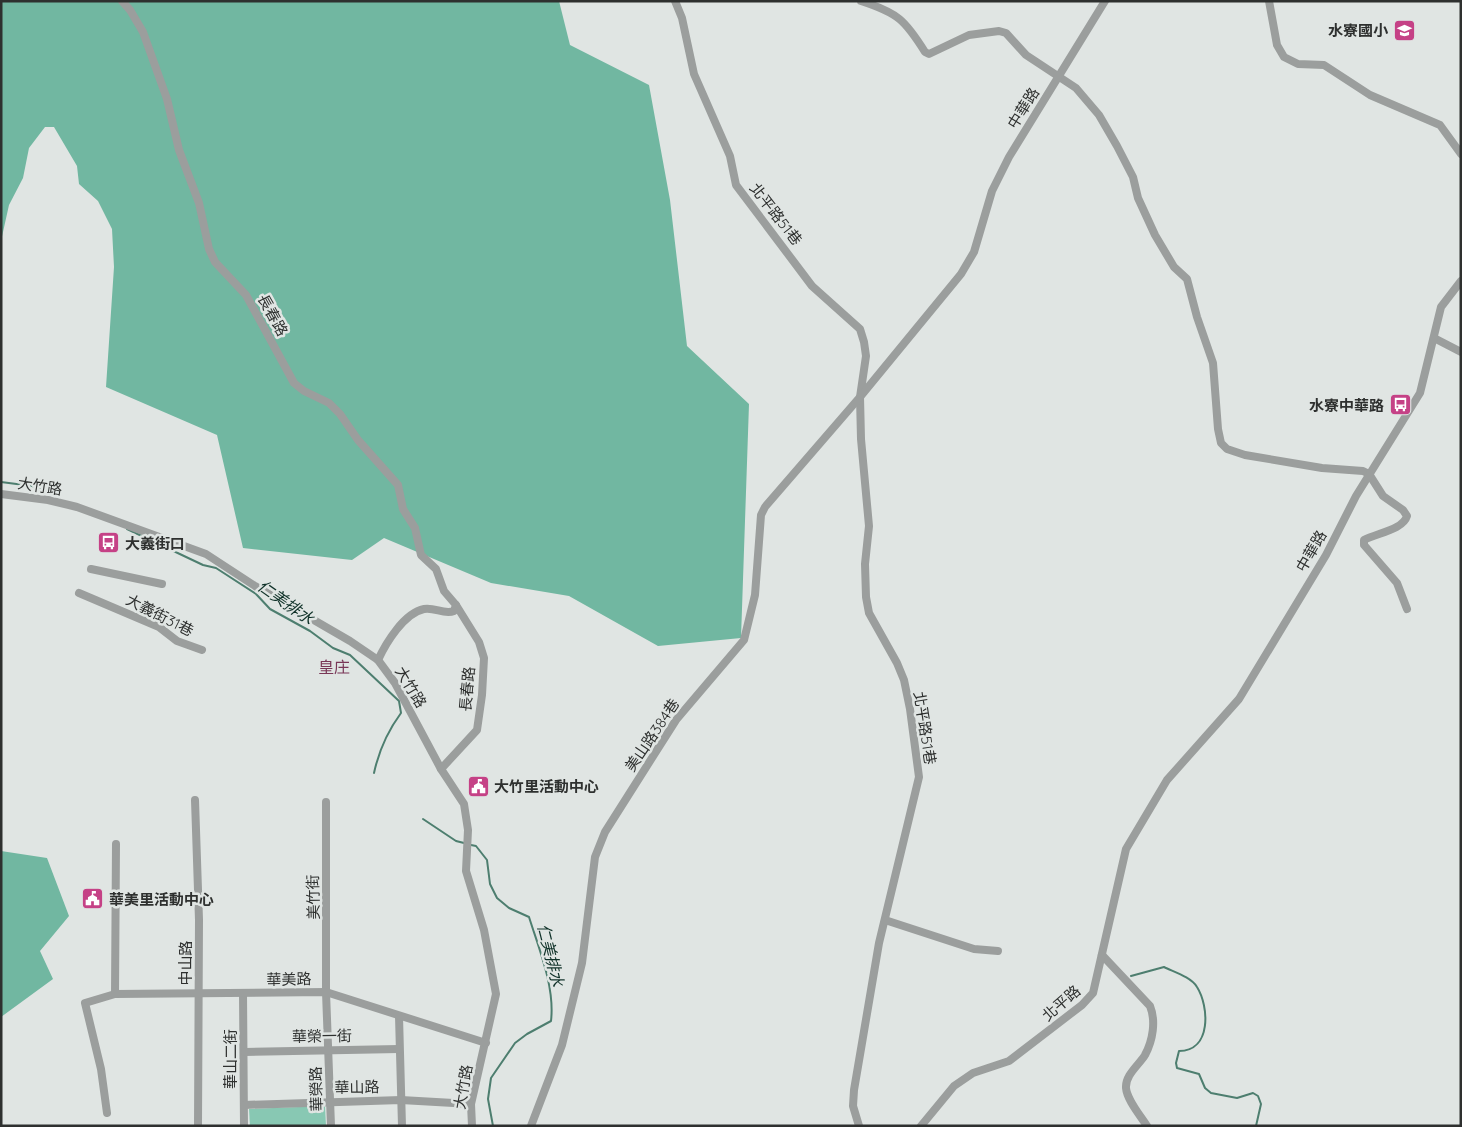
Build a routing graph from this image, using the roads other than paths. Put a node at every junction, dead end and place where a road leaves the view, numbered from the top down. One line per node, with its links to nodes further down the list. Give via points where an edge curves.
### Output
1 (122, 1): 17 (street, 長春路, via 143,32 168,99 179,150 199,203 208,249 215,262 246,295 294,383 329,403 398,485 403,509 415,528 421,556 436,569 444,592)
2 (675, 1): 11 (street, 北平路51巷, via 694,74 727,148 736,185 812,286 860,329 866,356)
3 (861, 1): 6 (street, via 886,9 902,20 929,54 969,35 999,31 1006,33 1026,56)
4 (1105, 1): 6 (street, 中華路)
5 (1268, 1): 7 (street, via 1277,45 1284,57 1298,64 1324,65 1370,95 1440,125)
6 (1060, 76): 11 (street, 中華路, via 1005,165 992,191 974,252 961,274); 12 (street, via 1076,88 1099,114 1133,177 1138,198 1155,235 1174,267 1187,279 1213,363 1221,443 1226,449 1245,455 1322,468 1358,469)
7 (1461, 154)
8 (1461, 281): 9 (street, 中華路, via 1442,307)
9 (1434, 338): 10 (street); 12 (street, 中華路, via 1420,393)
10 (1461, 352)
11 (860, 397): 26 (street, 北平路51巷, via 869,526 866,597 869,613 904,680 919,777); 48 (street, 美山路384巷, via 765,507 761,515 755,595 744,640 676,720 605,832 595,857 582,963 562,1045)
12 (1369, 474): 18 (street, via 1383,496 1407,516 1396,527 1364,540 1364,545 1397,583); 24 (street, 中華路, via 1326,555 1239,698 1217,726 1186,756)
13 (1, 494): 20 (street, 大竹路, via 77,507 206,554)
14 (91, 569): 15 (street)
15 (162, 584)
16 (79, 592): 19 (street, 大義街31巷, via 159,628 177,641)
17 (456, 605): 20 (street, via 454,612 448,614 424,609 414,614 389,637); 21 (street, 長春路, via 479,642 484,658 482,696 477,730)
18 (1408, 609)
19 (202, 650)
20 (378, 660): 21 (street, 大竹路, via 395,683)
21 (442, 769): 34 (street, 大竹路, via 464,804 466,871 496,982)
22 (195, 800): 32 (street, 中山路)
23 (326, 802): 29 (street, 美竹街)
24 (1146, 814): 28 (street, 北平路, via 1126,850)
25 (116, 844): 31 (street)
26 (884, 920): 27 (street, via 974,949); 49 (street, 北平路51巷, via 854,1090 853,1106)
27 (998, 951)
28 (1102, 955): 50 (street, 北平路, via 1094,993 1082,1006 1009,1061 972,1073 954,1086); 51 (street, via 1150,1006 1154,1016 1146,1054 1128,1078 1126,1086)
29 (326, 992): 30 (street, 華美路); 33 (street, 華美路); 36 (street, 華榮路)
30 (243, 993): 32 (street, 華美路); 37 (street, 華山二街)
31 (115, 994): 32 (street, 華美路); 42 (street, 華美路, via 85,1003 101,1069)
32 (199, 994): 43 (street, 中山路)
33 (399, 1016): 34 (street, 華美路); 35 (street)
34 (486, 1043): 40 (street, 大竹路)
35 (399, 1049): 36 (street, 華榮一街); 38 (street)
36 (328, 1050): 37 (street, 華榮一街); 39 (street, 華榮路)
37 (245, 1052): 41 (street, 華山二街)
38 (401, 1100): 39 (street, 華山路); 40 (street, 華山路); 46 (street)
39 (330, 1101): 41 (street, 華山路); 45 (street, 華榮路)
40 (472, 1104): 47 (street, 大竹路)
41 (244, 1105): 44 (street, 華山二街)
42 (107, 1113)
43 (198, 1126)
44 (244, 1126)
45 (331, 1126)
46 (402, 1126)
47 (472, 1126)
48 (531, 1126)
49 (858, 1126)
50 (921, 1126)
51 (1147, 1126)

